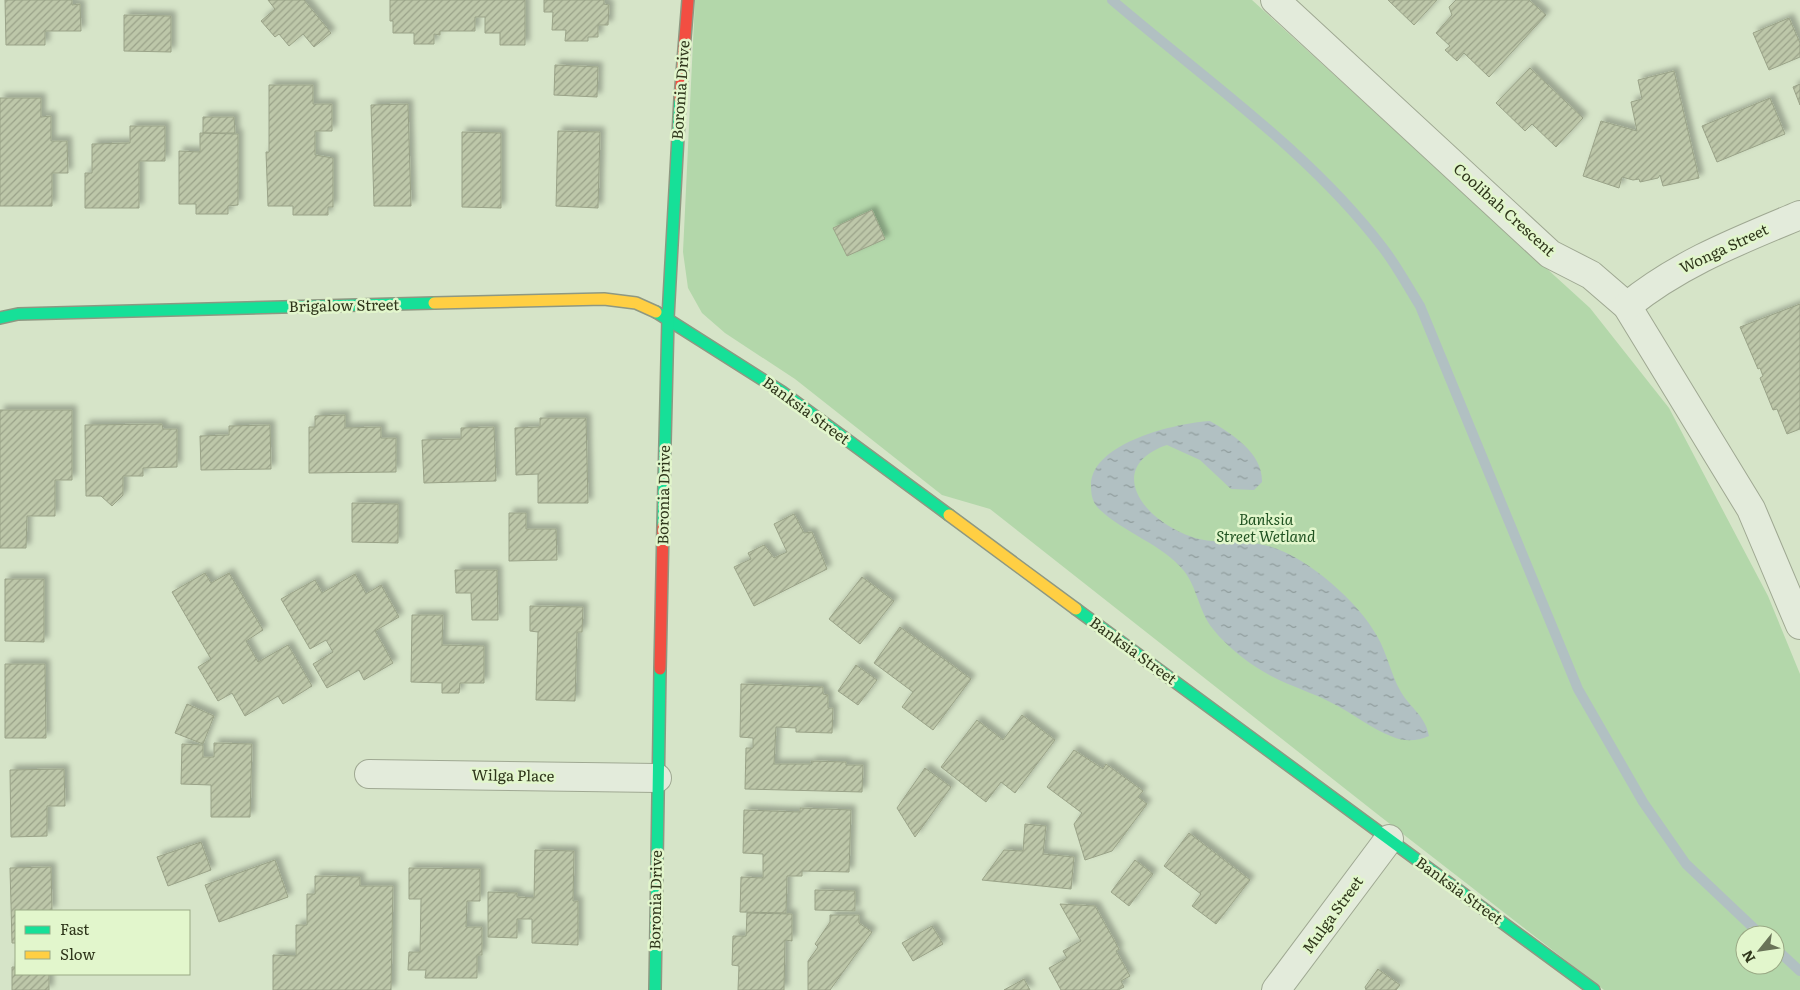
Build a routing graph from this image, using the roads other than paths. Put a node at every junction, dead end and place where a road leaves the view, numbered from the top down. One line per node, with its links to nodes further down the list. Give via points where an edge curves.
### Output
1 (688, 0): 8 (street, Boronia Drive)
2 (1275, 0): 4 (street, Coolibah Crescent, via 1550,254 1591,275)
3 (1800, 215): 4 (street, Wonga Street, via 1702,256 1652,285)
4 (1627, 306): 9 (street, Coolibah Crescent, via 1752,510)
5 (0, 310): 6 (street, Brigalow Street)
6 (18, 314): 7 (street, Brigalow Street); 8 (street, Brigalow Street, via 604,300 636,303)
7 (0, 318)
8 (668, 318): 11 (street, Boronia Drive); 12 (street, Banksia Street, via 782,392)
9 (1800, 625)
10 (369, 774): 11 (street, Wilga Place)
11 (657, 778): 13 (street, Boronia Drive)
12 (1389, 839): 14 (street, Mulga Street); 15 (street, Banksia Street)
13 (655, 990)
14 (1276, 990)
15 (1594, 990)

